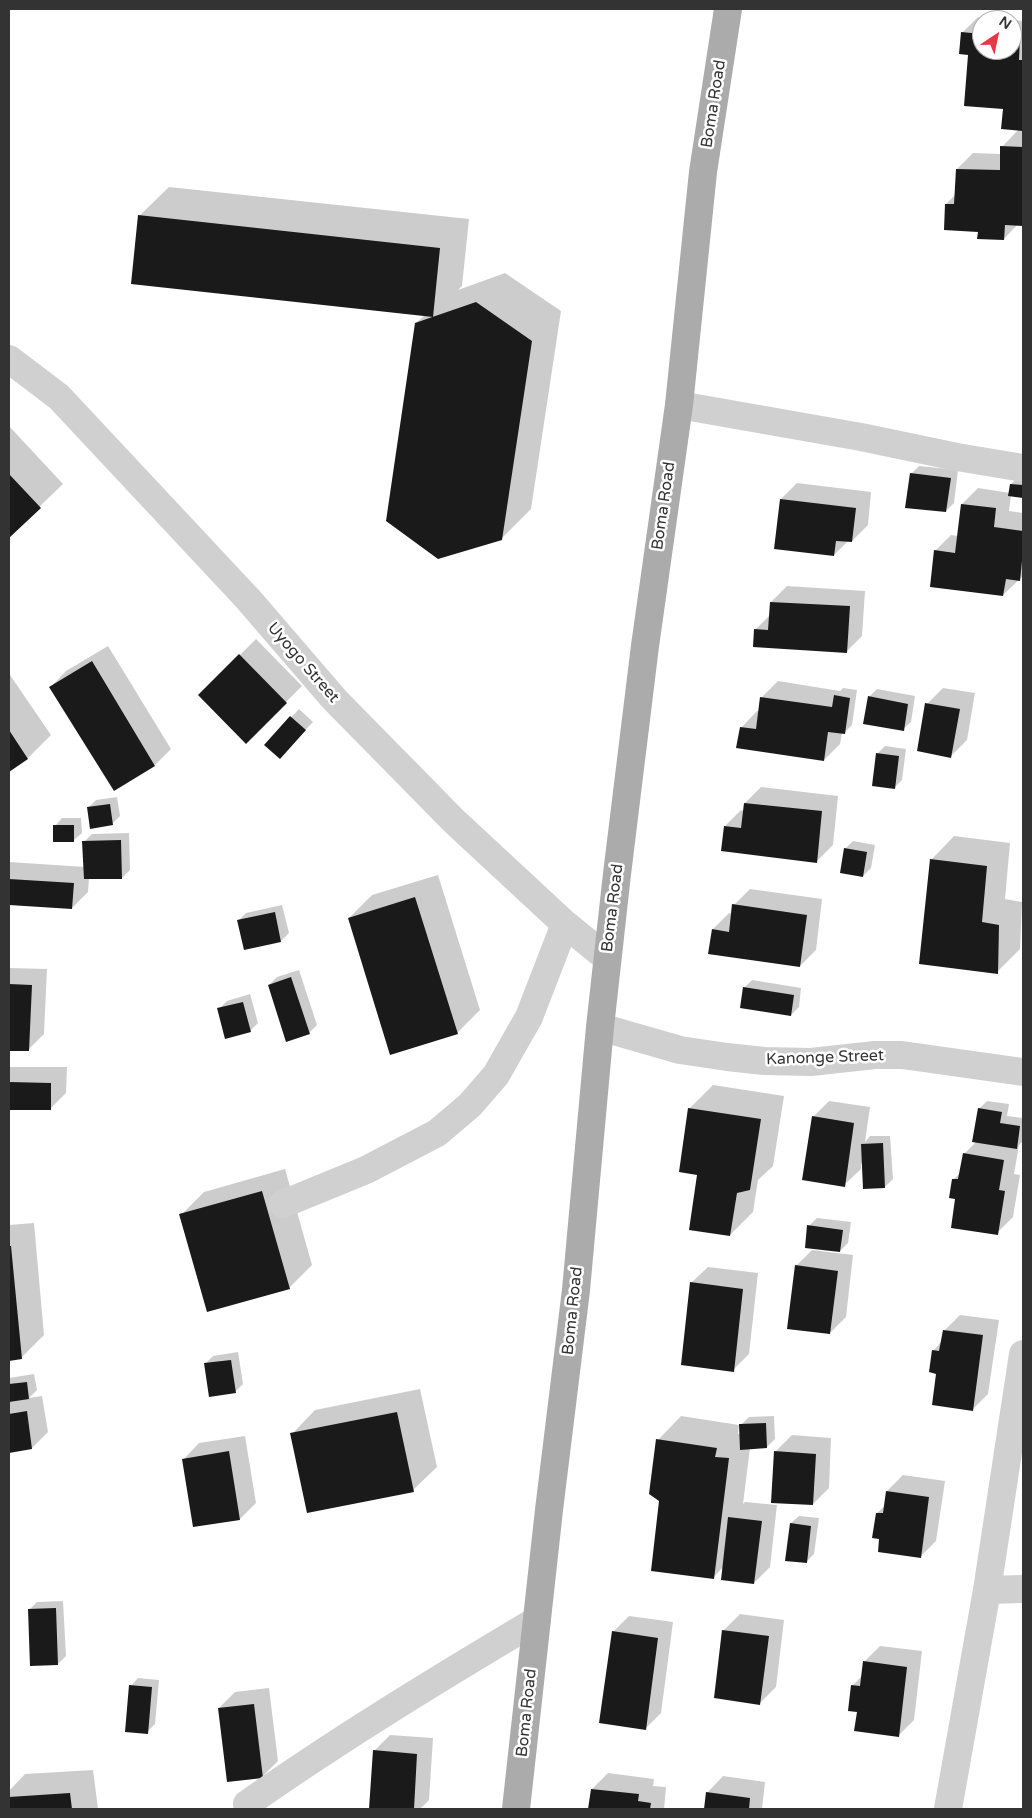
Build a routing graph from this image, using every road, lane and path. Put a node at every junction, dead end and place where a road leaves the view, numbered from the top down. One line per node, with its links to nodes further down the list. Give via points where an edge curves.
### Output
1 (728, 9): 3 (main road, Boma Road, via 703,172)
2 (9, 359): 5 (street, Uyogo Street, via 59,397 356,721 454,821)
3 (679, 405): 4 (street); 6 (main road, Boma Road, via 645,646)
4 (1023, 468)
5 (565, 924): 6 (street, Uyogo Street); 9 (street, via 529,1017 496,1075 470,1105 437,1133 366,1170)
6 (607, 958): 7 (main road, Boma Road)
7 (600, 1027): 8 (street, Kanonge Street, via 680,1050 764,1061 811,1062 902,1055); 13 (main road, Boma Road, via 576,1290)
8 (1023, 1072)
9 (283, 1204)
10 (1023, 1354): 12 (street)
11 (1023, 1589): 12 (street)
12 (987, 1590): 16 (street)
13 (537, 1620): 14 (street, via 362,1726); 15 (main road, Boma Road)
14 (247, 1804)
15 (516, 1809)
16 (948, 1809)

